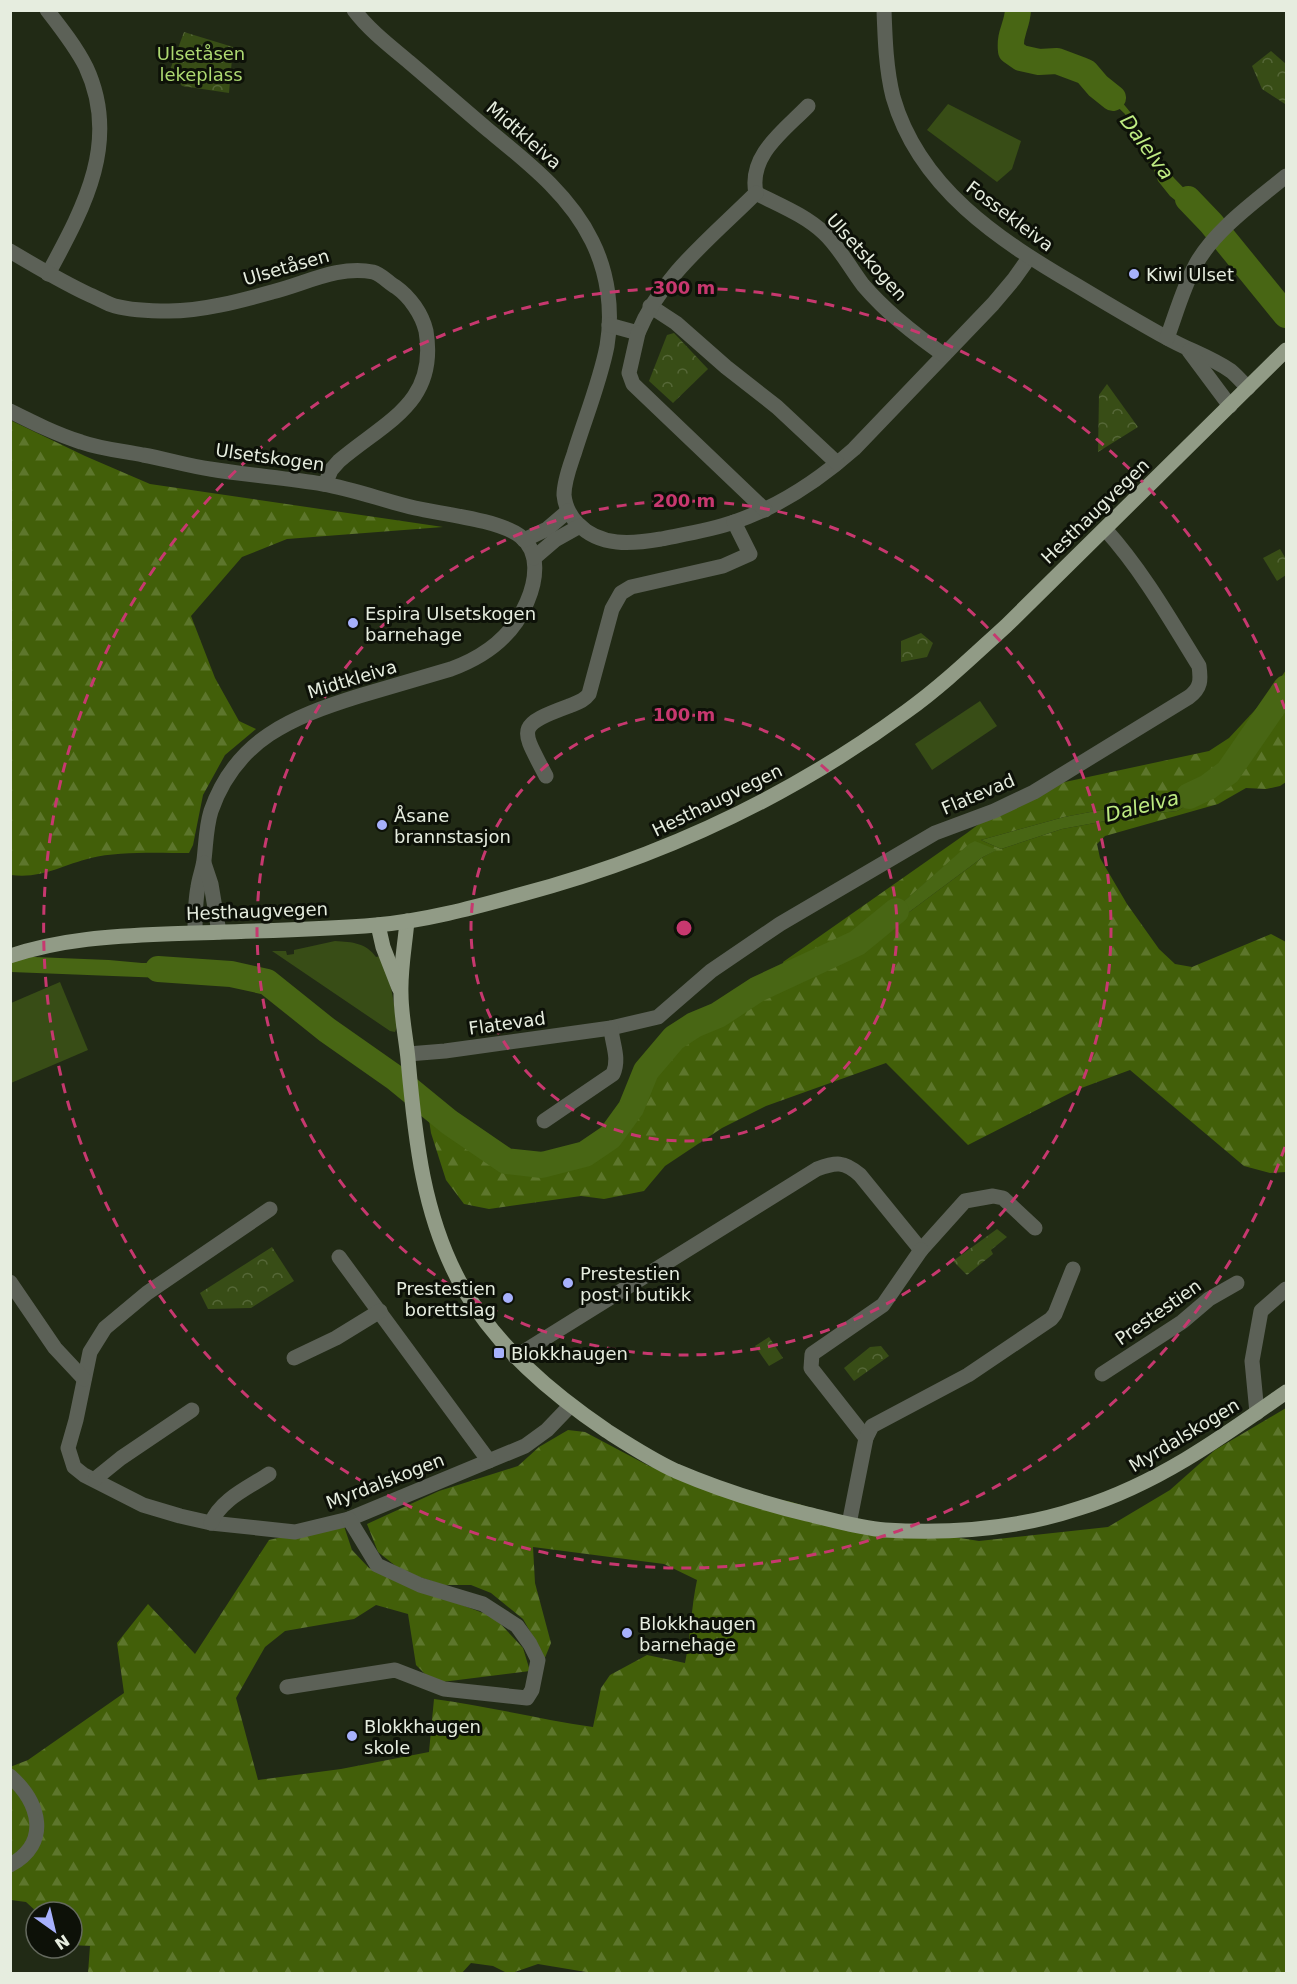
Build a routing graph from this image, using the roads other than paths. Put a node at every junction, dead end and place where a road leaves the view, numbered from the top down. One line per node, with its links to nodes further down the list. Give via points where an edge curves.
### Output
1 (47, 10): 9 (street, via 86,67 94,90 100,138 98,160 85,200)
2 (354, 10): 11 (street, Midtkleiva, via 396,51 547,180 572,207 600,258 608,292)
3 (884, 10): 8 (street, Fossekleiva, via 890,81 898,112 914,146 935,178 963,208)
4 (808, 106): 6 (street, via 764,152 756,170)
5 (1287, 176): 13 (street, via 1211,244 1195,266)
6 (756, 193): 10 (street, via 670,279); 16 (street, Ulsetskogen, via 824,233 889,312)
7 (10, 251): 9 (street, Ulsetåsen)
8 (1029, 258): 13 (street, Fossekleiva); 16 (street, via 993,304)
9 (48, 274): 21 (street, Ulsetåsen, via 115,306 169,311 229,303 345,271 375,273 408,296 424,325 428,344 424,382 403,410 339,460)
10 (650, 306): 12 (street); 20 (street, via 771,402)
11 (609, 325): 12 (street); 23 (street, Midtkleiva, via 601,368 565,488)
12 (638, 333): 22 (street, via 630,368 633,384)
13 (1167, 338): 15 (street, Fossekleiva)
14 (1287, 350): 17 (main road, Hesthaugvegen)
15 (1189, 351): 17 (street, Fossekleiva, via 1231,372); 18 (street, Fossekleiva)
16 (944, 354): 20 (street)
17 (1248, 388): 18 (main road, Hesthaugvegen)
18 (1230, 406): 26 (main road, Hesthaugvegen)
19 (10, 411): 21 (street, Ulsetskogen, via 84,443 208,469)
20 (837, 463): 22 (street)
21 (325, 484): 27 (street, Ulsetskogen, via 498,525)
22 (765, 510): 24 (street)
23 (568, 511): 25 (street); 27 (street, via 547,529)
24 (734, 522): 25 (street, via 657,540 623,543 597,538); 29 (street, via 750,554 723,566 631,587 617,597 589,694 528,726 529,741)
25 (580, 526): 28 (street)
26 (1105, 529): 31 (main road, Hesthaugvegen, via 1006,626 910,710 792,787 718,825 605,870 469,909); 37 (street, Flatevad, via 1147,584 1198,666 1201,680 1195,692 1034,792 935,833 780,924 711,971 658,1017)
27 (524, 540): 28 (street)
28 (534, 558): 30 (street, Midtkleiva, via 533,586 520,616 509,632 483,655 451,669 304,714 253,747 217,795 207,827)
29 (546, 776)
30 (204, 863): 33 (street, Midtkleiva, via 198,884); 34 (street, Midtkleiva)
31 (407, 921): 32 (main road, Hesthaugvegen); 36 (main road)
32 (378, 925): 34 (main road, Hesthaugvegen); 36 (main road)
33 (195, 932): 34 (main road, Hesthaugvegen); 35 (main road, Hesthaugvegen, via 85,939)
34 (219, 932)
35 (15, 954)
36 (401, 994): 38 (main road)
37 (611, 1028): 38 (street, Flatevad); 39 (street, via 617,1058 613,1074)
38 (408, 1054): 49 (main road, Myrdalskogen, via 416,1130 435,1225 464,1289)
39 (544, 1121)
40 (270, 1209): 52 (street, Myrdalskogen, via 147,1293 105,1328 90,1352)
41 (1035, 1228): 42 (street, via 1003,1198 965,1201)
42 (921, 1250): 49 (street, via 860,1175 849,1166 833,1163 817,1169); 57 (street, via 883,1305 812,1354 811,1368)
43 (339, 1257): 48 (street)
44 (1072, 1269): 57 (street, via 1051,1319 968,1375 872,1426)
45 (10, 1282): 52 (street, via 55,1348)
46 (1237, 1283): 51 (street, Prestestien)
47 (1287, 1289): 56 (street, via 1261,1311 1252,1361)
48 (380, 1311): 50 (street); 58 (street)
49 (516, 1357): 54 (main road, Myrdalskogen)
50 (294, 1358)
51 (1102, 1374)
52 (84, 1379): 60 (street, Myrdalskogen, via 68,1448 74,1467)
53 (1287, 1392): 56 (main road, Myrdalskogen)
54 (570, 1406): 58 (street, Myrdalskogen, via 548,1430 525,1446); 63 (main road, Myrdalskogen, via 674,1470 756,1501)
55 (192, 1410): 60 (street)
56 (1257, 1413): 63 (main road, Myrdalskogen, via 1177,1466 1078,1509 1004,1527 946,1532 882,1530)
57 (866, 1438): 63 (street)
58 (489, 1461): 61 (street, Myrdalskogen)
59 (269, 1474): 62 (street, via 225,1503)
60 (95, 1479): 62 (street, Myrdalskogen, via 143,1505)
61 (349, 1519): 62 (street, Myrdalskogen, via 295,1532); 64 (street, via 377,1565 420,1586 483,1605 517,1626 538,1660 532,1690 526,1698 444,1689 395,1670)
62 (211, 1523)
63 (849, 1524)
64 (287, 1687)
65 (10, 1776): 66 (street, via 28,1795 38,1820 33,1844 20,1860)
66 (10, 1865)

